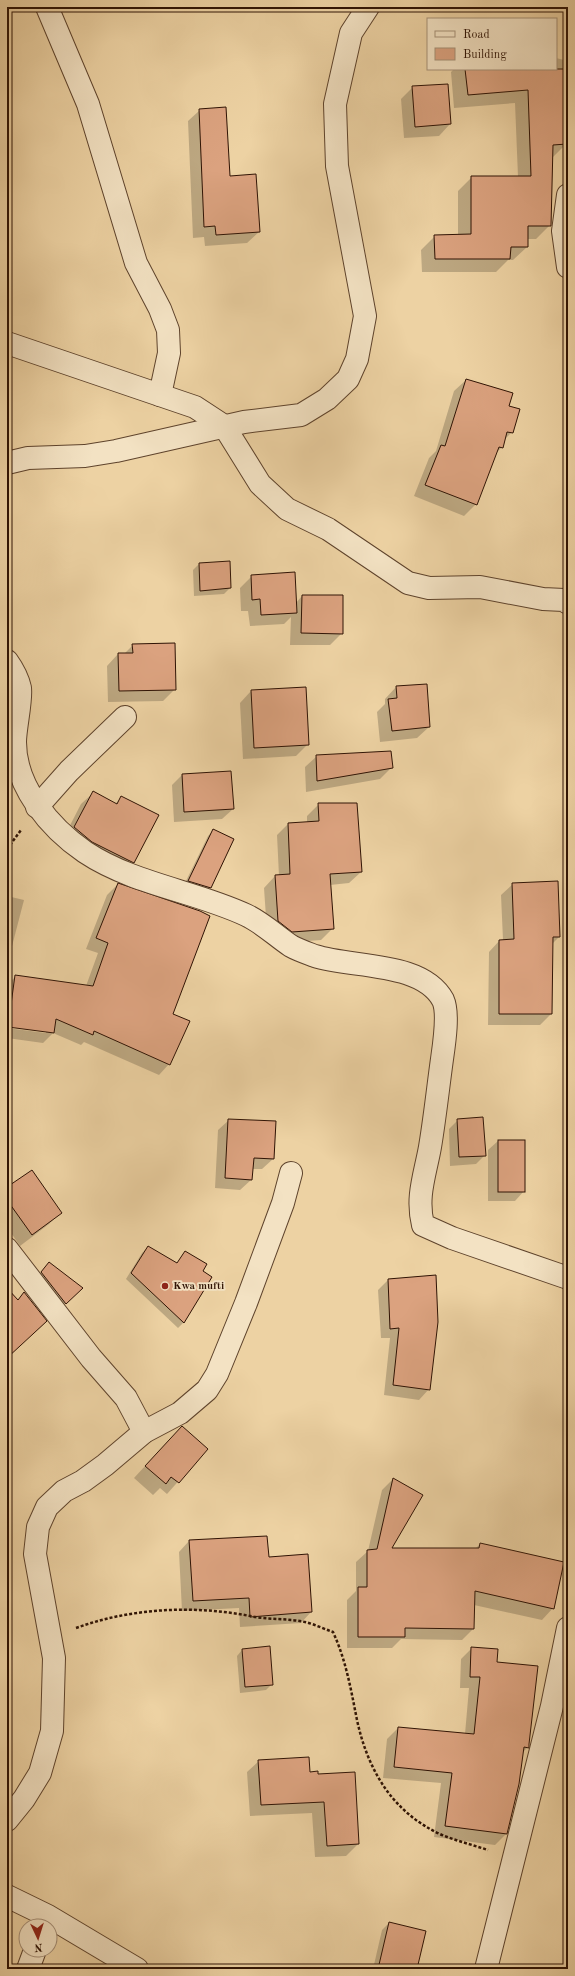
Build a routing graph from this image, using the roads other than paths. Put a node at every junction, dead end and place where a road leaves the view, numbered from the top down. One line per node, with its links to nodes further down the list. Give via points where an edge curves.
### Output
1 (47, 7): 6 (street, via 88,104 136,263 168,330 169,353)
2 (368, 7): 7 (street, via 351,33 335,104 337,166 365,316 357,360 348,379 327,399 301,415)
3 (568, 195): 4 (street, via 563,231)
4 (568, 267)
5 (7, 343): 6 (street)
6 (160, 395): 7 (street, via 195,407)
7 (224, 426): 8 (street, via 116,451 85,456 28,458); 9 (street, via 260,484 287,509 328,529 408,583 429,588 480,587 543,599 564,600)
8 (7, 463)
9 (568, 603)
10 (7, 661): 12 (street, via 20,688 15,743 19,769)
11 (124, 717): 12 (street, via 69,771)
12 (37, 807): 15 (street, via 84,851 103,862 246,915 266,926 292,947 317,956 407,973 430,985 443,1001 446,1032 430,1146 420,1192 419,1210 424,1225 452,1238)
13 (291, 1173): 16 (street, via 283,1203 217,1374 196,1401 180,1413)
14 (7, 1249): 16 (street, via 126,1398)
15 (568, 1278)
16 (144, 1432): 18 (street, via 83,1481 64,1491 47,1507 38,1527 35,1554 42,1601 51,1637 54,1689 52,1731 40,1773)
17 (568, 1628): 25 (street, via 552,1706)
18 (7, 1820)
19 (7, 1896): 20 (street)
20 (41, 1918)
21 (58, 1927): 24 (street)
22 (32, 1958): 23 (street)
23 (28, 1969)
24 (137, 1969)
25 (486, 1969)

